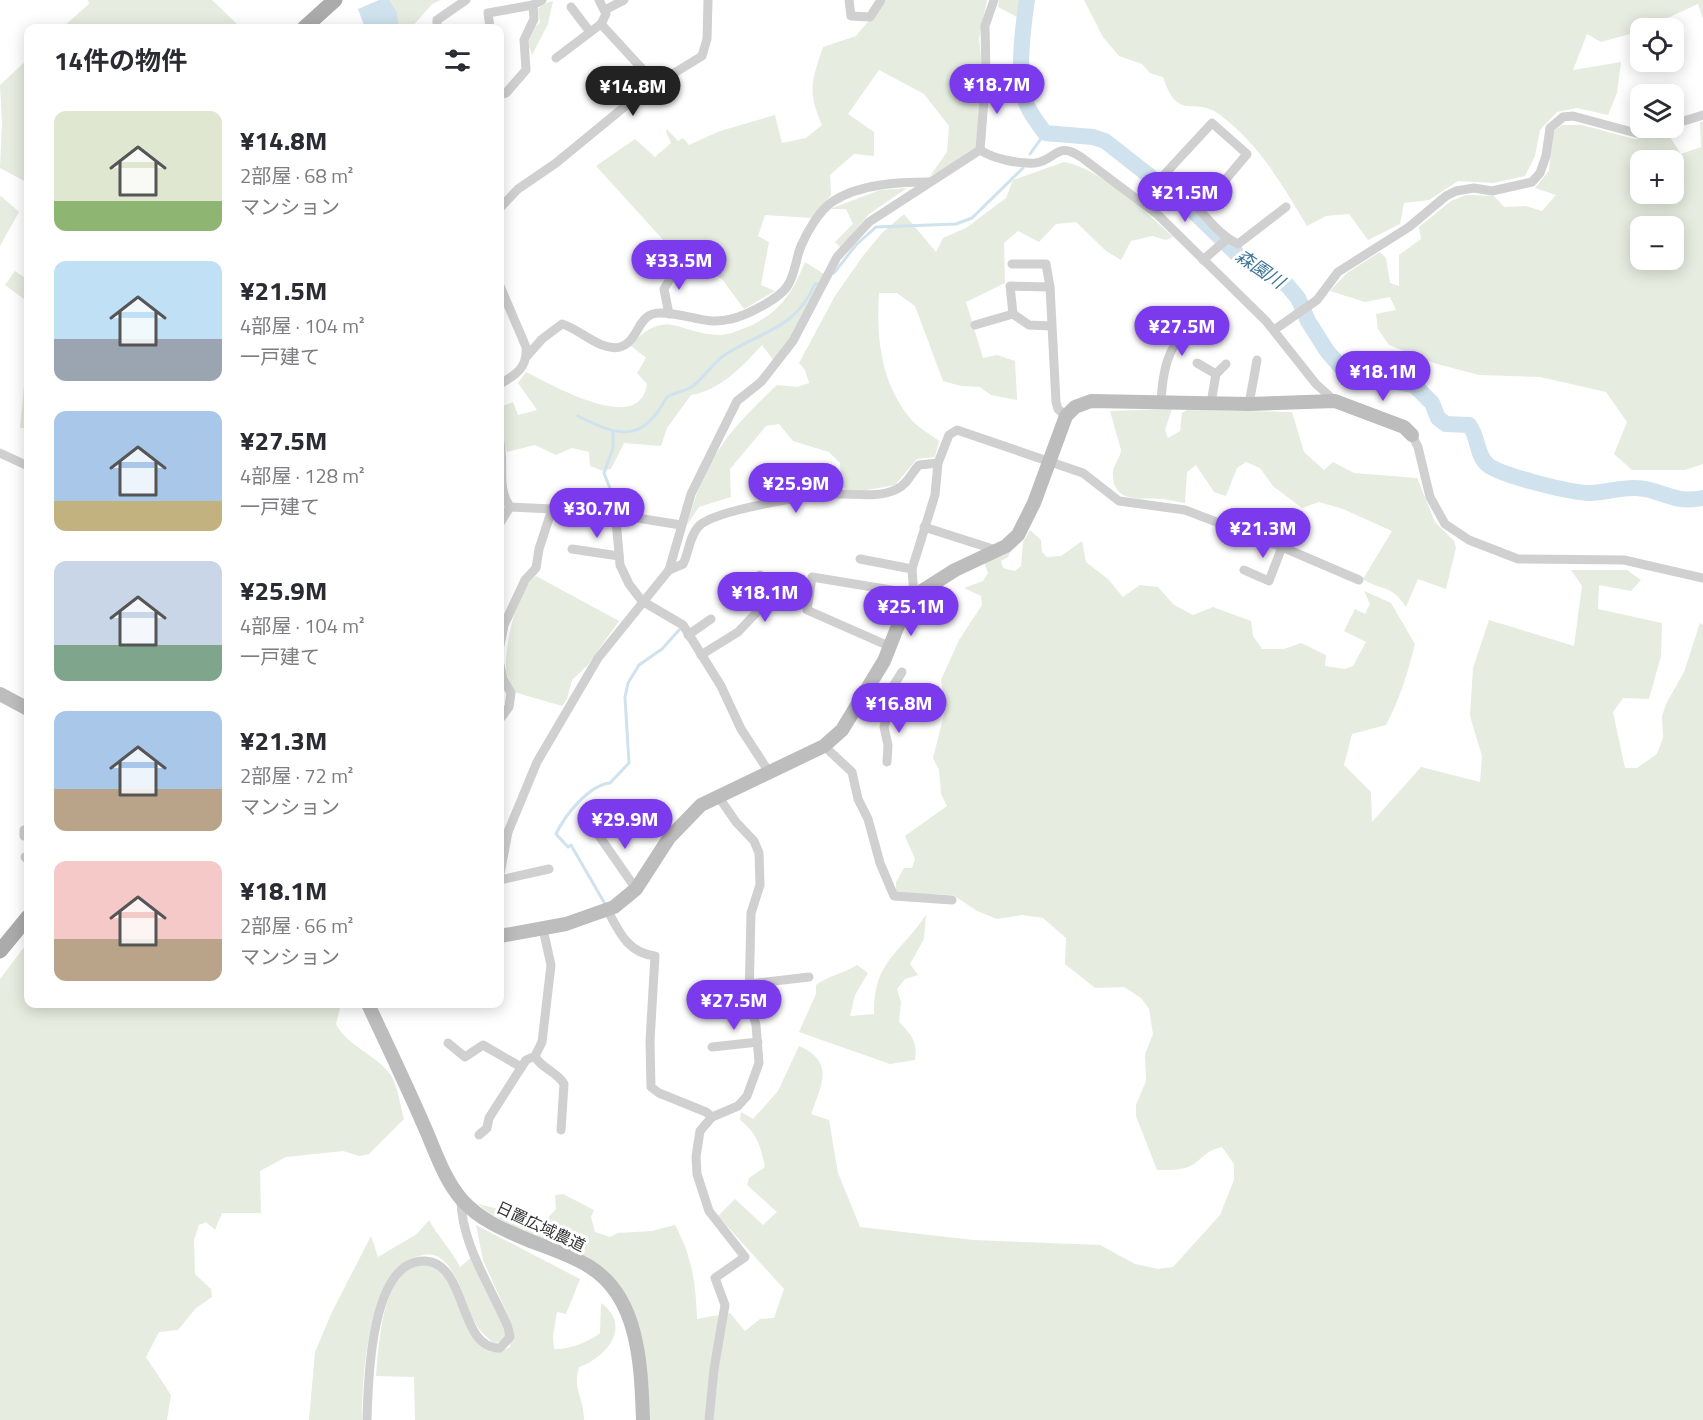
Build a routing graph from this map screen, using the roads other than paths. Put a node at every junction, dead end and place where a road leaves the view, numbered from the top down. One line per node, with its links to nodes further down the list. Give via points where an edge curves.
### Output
1 (335, 0): 13 (main road)
2 (466, 0): 14 (street, via 437,20)
3 (542, 0): 10 (street)
4 (599, 0): 12 (street)
5 (624, 0): 12 (street)
6 (708, 0): 19 (street, via 707,39 702,57)
7 (849, 0): 8 (street, via 851,16 870,17)
8 (881, 0)
9 (994, 0): 24 (street, via 985,26 986,76)
10 (533, 5): 15 (street, via 488,13); 20 (street, via 534,19 524,46 526,70)
11 (571, 7): 17 (street)
12 (605, 10): 16 (street)
13 (308, 24)
14 (438, 24)
15 (489, 24)
16 (601, 24): 17 (street); 19 (street)
17 (590, 32): 18 (street)
18 (556, 58)
19 (656, 84): 26 (street)
20 (504, 94)
21 (1703, 115): 22 (street)
22 (1684, 121)
23 (1630, 130): 40 (street, via 1563,117 1550,128 1546,156 1532,182 1492,191 1474,188 1446,196 1409,227 1338,272 1317,300)
24 (980, 150): 25 (street); 30 (street, via 1037,163 1061,150 1072,150 1138,197)
25 (929, 182): 36 (street, via 901,182 831,202 801,246 789,284 781,295 733,319 717,322); 64 (street, via 869,222 837,257 793,341 761,382 737,401 711,449)
26 (504, 204)
27 (1286, 207): 29 (street, via 1238,244)
28 (1200, 210): 28 (street, via 1162,177 1212,123 1247,154); 29 (street)
29 (1227, 239): 30 (street)
30 (1203, 260): 40 (street)
31 (1012, 264): 33 (street, via 1046,264)
32 (677, 267): 36 (street, via 664,289)
33 (1050, 286): 37 (street, via 1010,286); 39 (street)
34 (504, 295): 41 (street)
35 (1207, 312): 48 (street, via 1187,327 1168,354)
36 (669, 314): 41 (street, via 651,314 629,343 617,347 562,324)
37 (1013, 314): 38 (street); 39 (street, via 1029,325)
38 (975, 325)
39 (1051, 326): 51 (street, via 1056,402)
40 (1274, 330): 47 (street, via 1316,384)
41 (527, 356): 46 (street, via 521,368)
42 (1257, 360): 50 (street)
43 (1197, 363): 45 (street)
44 (1226, 364): 45 (street)
45 (1216, 374): 49 (street)
46 (504, 382)
47 (1335, 401): 50 (street); 52 (street, via 1404,427)
48 (1161, 403): 49 (street); 51 (street, via 1091,401 1075,407)
49 (1211, 403): 50 (street)
50 (1249, 404)
51 (1066, 416): 54 (street)
52 (1412, 435): 75 (street, via 1430,497 1445,524 1469,540 1518,559 1624,560)
53 (0, 453): 56 (street)
54 (1049, 459): 55 (street, via 957,430 949,435); 66 (street, via 1083,473 1119,501 1185,510); 68 (street, via 1018,535)
55 (938, 462): 58 (street, via 919,465 897,489 863,496); 65 (street, via 935,495)
56 (24, 464)
57 (800, 475): 58 (street, via 820,468)
58 (824, 495): 72 (street, via 712,519 695,531 683,564)
59 (504, 496): 60 (street)
60 (510, 507): 61 (street); 62 (street)
61 (552, 509): 69 (street, via 581,504 608,509 616,520); 80 (street, via 536,568 525,580)
62 (504, 517)
63 (632, 518): 64 (street)
64 (681, 525): 72 (street)
65 (924, 527): 68 (street); 71 (street)
66 (1282, 547): 73 (street, via 1269,581); 76 (street)
67 (572, 549): 69 (street)
68 (996, 550): 77 (street, via 955,570)
69 (619, 556): 78 (street, via 629,584)
70 (860, 559): 71 (street)
71 (912, 569): 77 (street)
72 (669, 570): 78 (street)
73 (1244, 570)
74 (760, 575): 83 (street, via 776,598 738,632)
75 (1703, 578)
76 (1359, 580)
77 (912, 599): 82 (street); 82 (street, via 897,591 812,577 807,610)
78 (642, 601): 81 (street, via 683,625); 98 (street, via 574,694 537,762)
79 (711, 619): 81 (street)
80 (504, 625)
81 (688, 635): 83 (street)
82 (891, 647): 88 (street)
83 (701, 655): 95 (street)
84 (902, 672): 91 (street)
85 (504, 682): 90 (street, via 511,693)
86 (0, 694): 89 (street)
87 (892, 701): 92 (street)
88 (856, 706): 91 (street); 93 (street, via 837,737)
89 (24, 707)
90 (504, 714)
91 (875, 715): 92 (street)
92 (886, 720): 94 (street)
93 (824, 746): 95 (street); 102 (street, via 852,772 894,896)
94 (887, 762)
95 (769, 772): 96 (street)
96 (718, 796): 101 (street, via 680,824); 109 (street, via 754,841 759,854 760,885 751,913)
97 (593, 827): 101 (street)
98 (504, 842)
99 (549, 869): 100 (street)
100 (504, 879)
101 (636, 889): 103 (street)
102 (952, 900)
103 (608, 910): 105 (street); 118 (street, via 626,942 637,951 655,956 651,1087)
104 (24, 922): 107 (main road)
105 (543, 929): 106 (street); 116 (street, via 551,965 542,1042)
106 (504, 935)
107 (0, 951)
108 (809, 977): 109 (street)
109 (749, 984): 110 (street)
110 (749, 1000): 111 (street); 113 (street)
111 (722, 1001)
112 (370, 1008): 121 (street, 日置広域農道, via 435,1153)
113 (758, 1042): 115 (street); 118 (street, via 759,1063 747,1096 738,1106)
114 (448, 1043): 117 (street, via 465,1057 483,1046)
115 (712, 1047)
116 (536, 1056): 117 (street); 119 (street, via 564,1084)
117 (521, 1067): 120 (street)
118 (712, 1117): 124 (street, via 700,1131 697,1142 698,1174 709,1211 745,1257 715,1278 725,1305)
119 (561, 1130)
120 (479, 1136)
121 (461, 1199): 122 (street, via 477,1261 510,1337 500,1348 485,1344 474,1330 449,1274 433,1262 413,1263 395,1277 372,1341); 123 (street, 日置広域農道, via 476,1214 501,1228 576,1260 605,1278 633,1329 641,1373)
122 (367, 1420)
123 (643, 1420)
124 (709, 1420)

